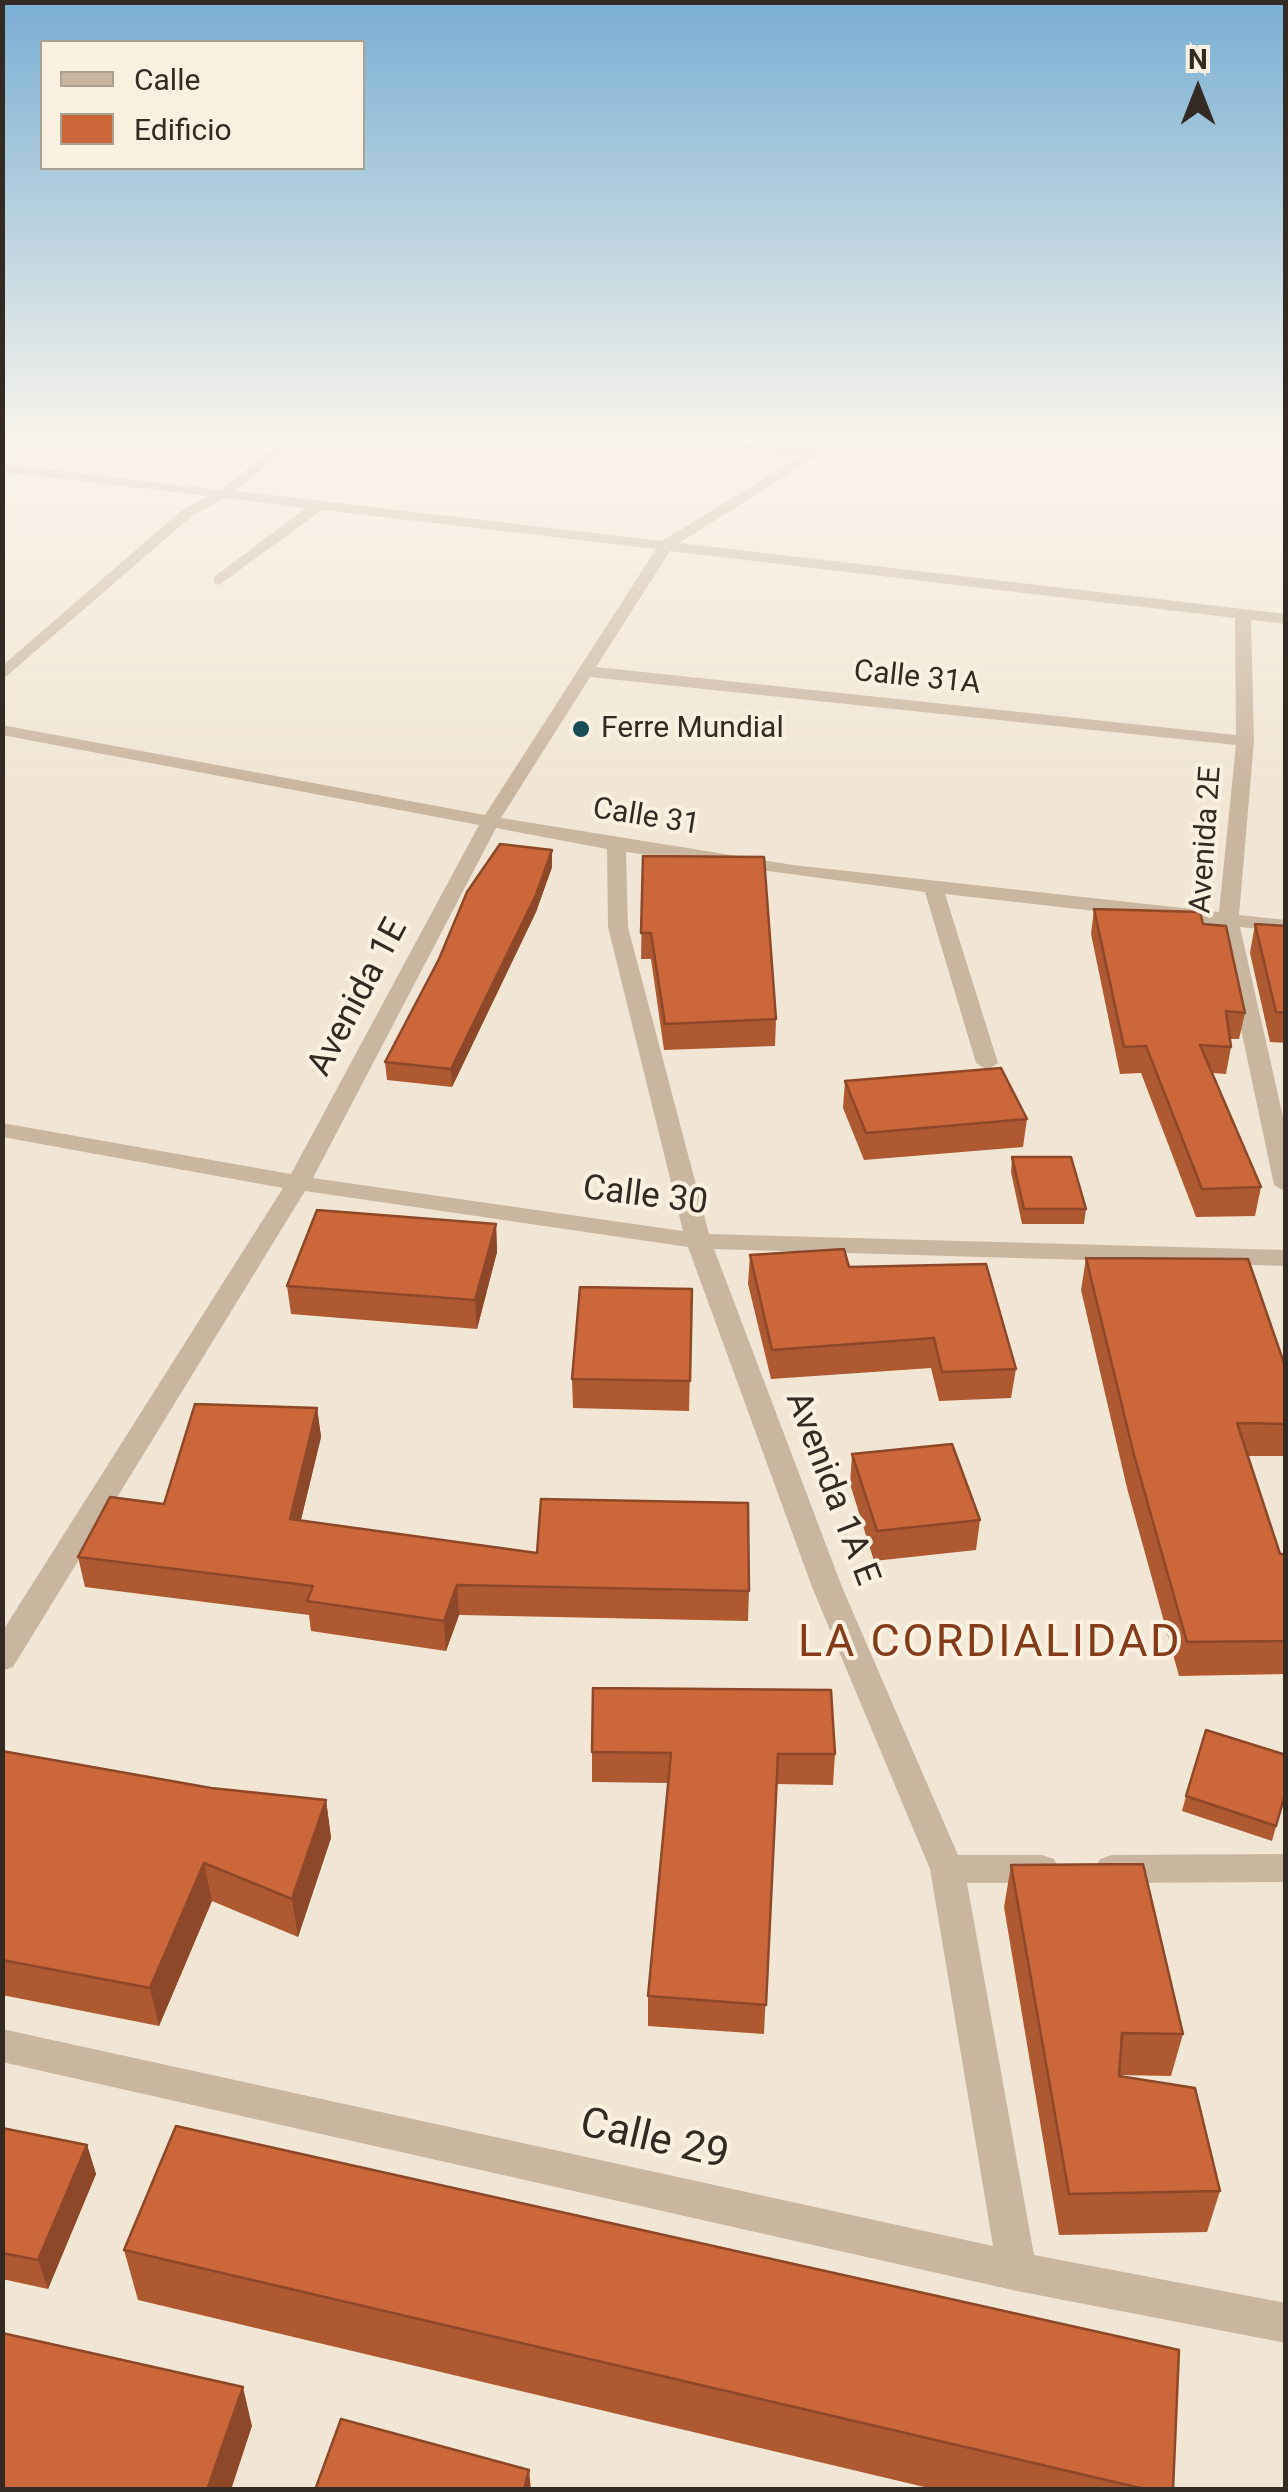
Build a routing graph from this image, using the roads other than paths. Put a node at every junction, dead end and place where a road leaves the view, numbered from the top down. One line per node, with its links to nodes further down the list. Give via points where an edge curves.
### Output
1 (142, 552): 9 (street)
2 (256, 552): 5 (street)
3 (662, 552): 8 (street, Avenida 1E)
4 (735, 552): 6 (street)
5 (220, 580)
6 (1243, 614): 7 (street); 11 (street, Avenida 2E)
7 (1286, 619)
8 (583, 671): 11 (street, Calle 31A); 12 (street, Avenida 1E)
9 (2, 675)
10 (2, 730): 12 (street, Calle 31)
11 (1244, 741): 15 (street, Avenida 2E)
12 (490, 820): 13 (street, Calle 31); 19 (street, Avenida 1E)
13 (616, 845): 14 (street, Calle 31); 21 (street, Avenida 1A E, via 618,927)
14 (933, 886): 15 (street, Calle 31); 17 (street)
15 (1228, 920): 16 (street, Calle 31); 20 (street, Avenida 2E)
16 (1286, 926)
17 (987, 1063)
18 (2, 1130): 19 (street, Calle 30)
19 (298, 1183): 21 (street, Calle 30); 23 (street, Avenida 1E)
20 (1286, 1185)
21 (698, 1241): 22 (street, Calle 30); 25 (street, Avenida 1A E, via 828,1587)
22 (1286, 1258)
23 (2, 1660)
24 (1286, 1868): 25 (street)
25 (947, 1870): 27 (street, Avenida 1A E)
26 (2, 2045): 27 (street, Calle 29)
27 (1018, 2271): 28 (street, Calle 29)
28 (1286, 2323)

